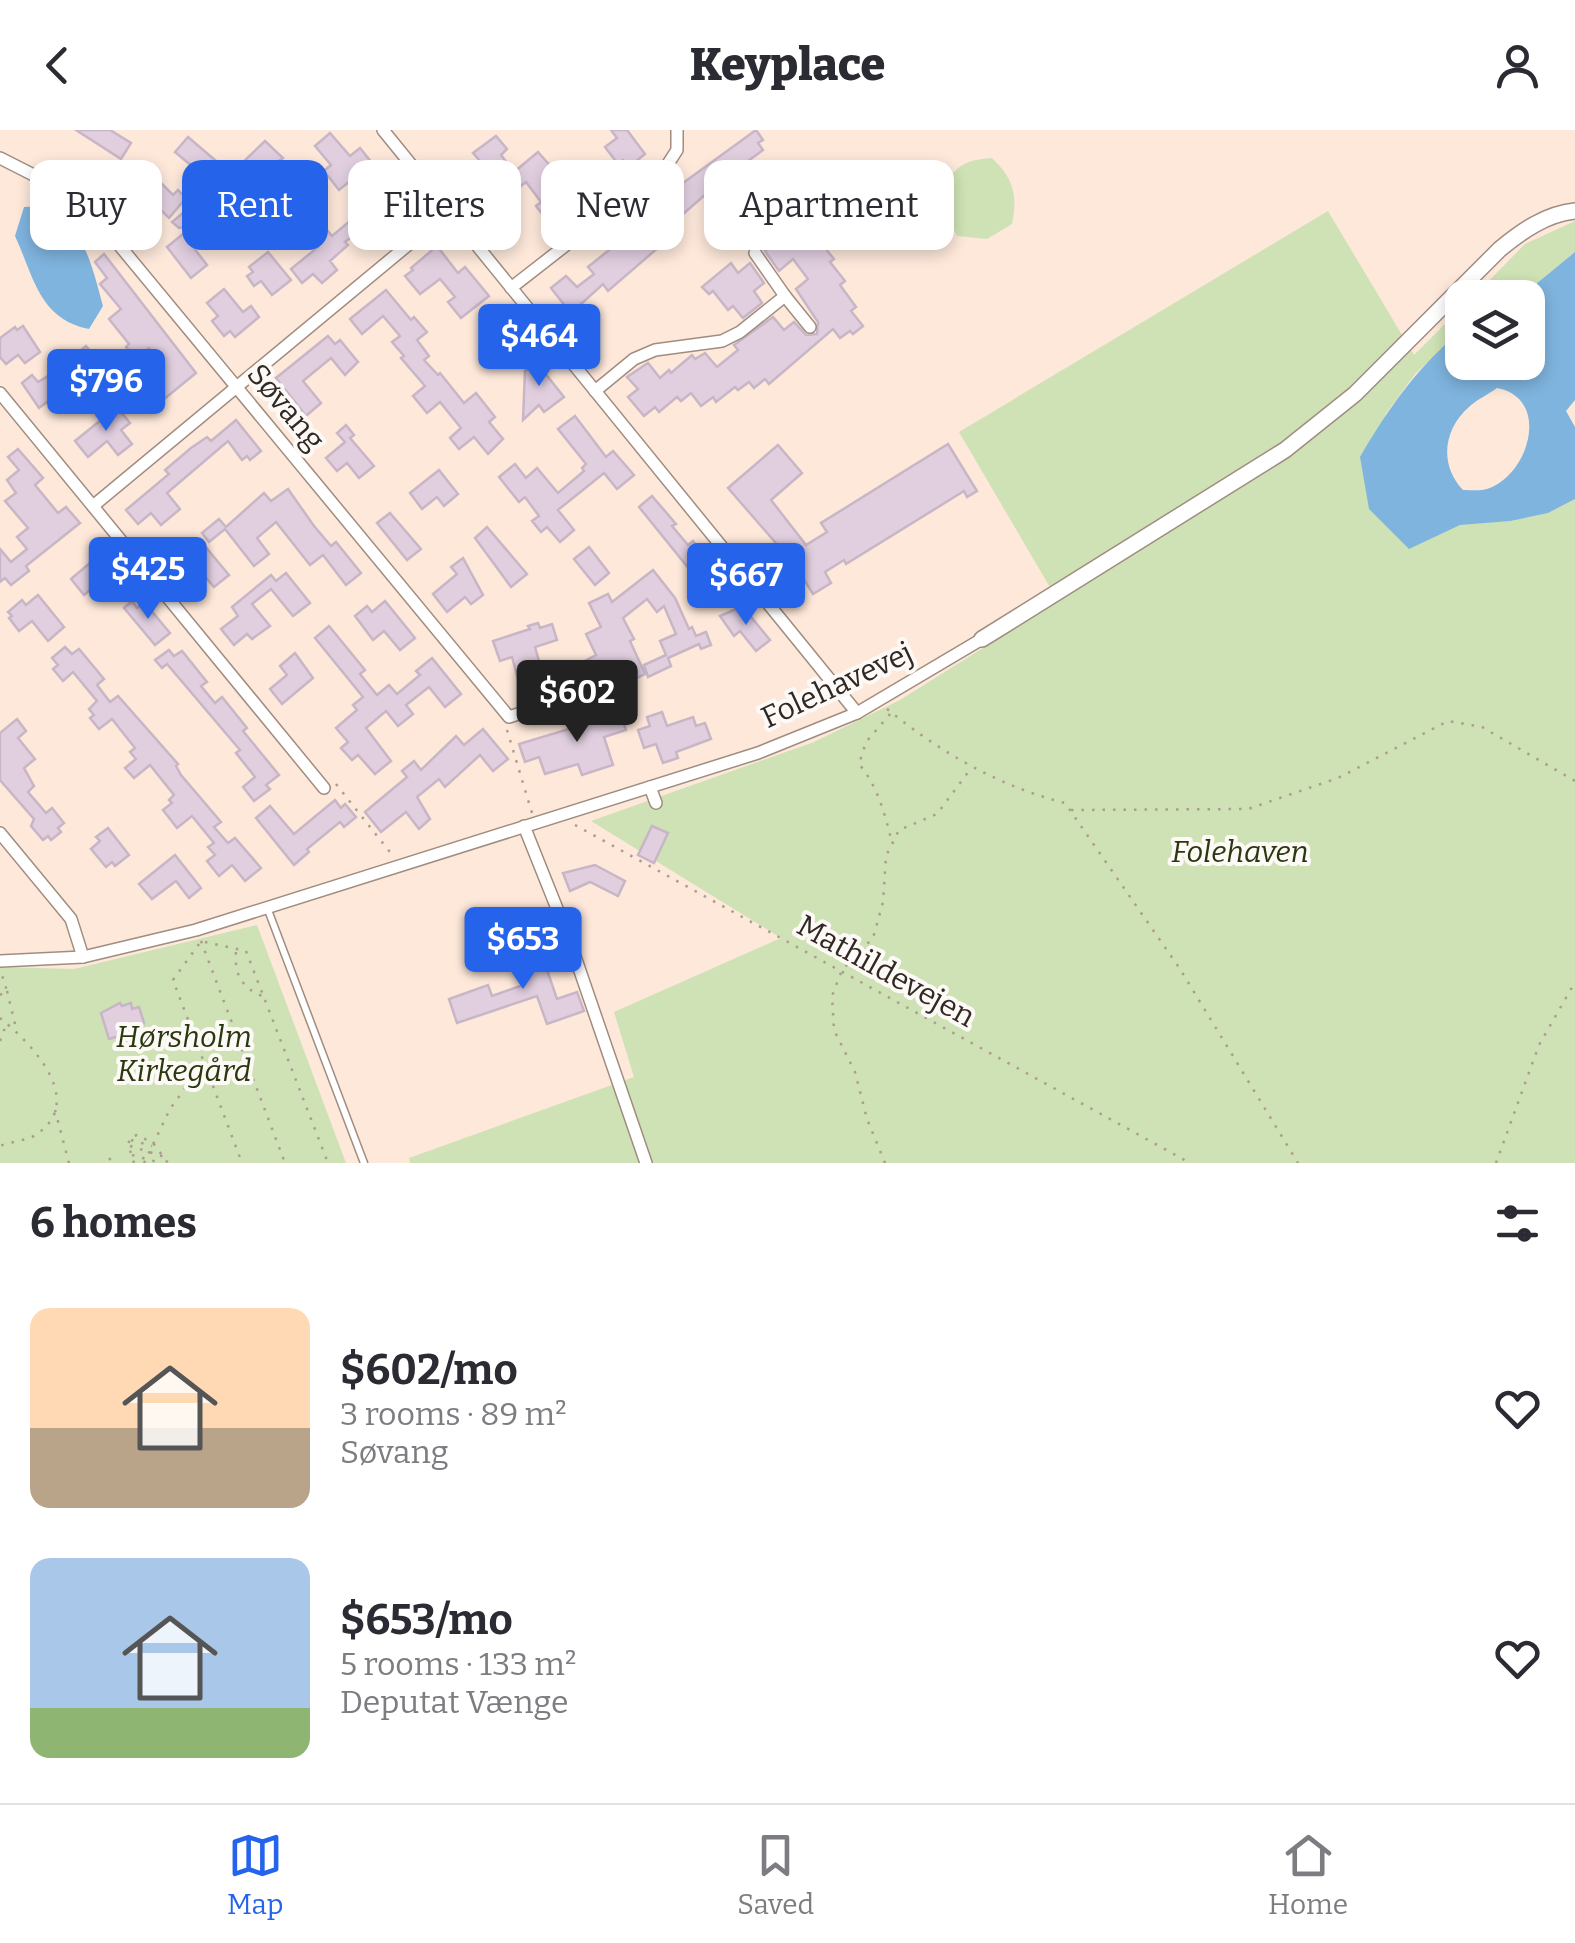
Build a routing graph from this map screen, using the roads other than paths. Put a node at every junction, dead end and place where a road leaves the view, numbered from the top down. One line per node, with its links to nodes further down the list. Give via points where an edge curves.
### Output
1 (383, 130): 4 (street)
2 (677, 130): 9 (street, via 678,150 666,167)
3 (0, 158): 12 (street, Søvang, via 91,211)
4 (407, 160)
5 (1575, 211): 17 (street, Folehavevej, via 1548,217 1511,240 1355,394 1285,450)
6 (403, 250): 12 (street)
7 (480, 250): 9 (street)
8 (756, 253): 10 (street)
9 (511, 288): 14 (street)
10 (785, 296): 11 (street); 14 (street, via 722,341 634,359)
11 (810, 327)
12 (238, 388): 16 (street); 18 (street, Søvang, via 509,717)
13 (0, 392): 15 (street)
14 (595, 392): 19 (street)
15 (5, 409): 16 (street)
16 (93, 506): 21 (street)
17 (982, 640): 19 (street, Folehavevej)
18 (560, 700)
19 (857, 713): 20 (street, Folehavevej)
20 (650, 787): 22 (street); 23 (street, Folehavevej)
21 (324, 788)
22 (656, 802)
23 (528, 825): 25 (street, Folehavevej); 29 (street)
24 (0, 833): 26 (street, via 71,919)
25 (268, 910): 26 (street, Folehavevej, via 199,936); 28 (lane)
26 (83, 958): 27 (street, Folehavevej)
27 (0, 965)
28 (364, 1163)
29 (646, 1163)

